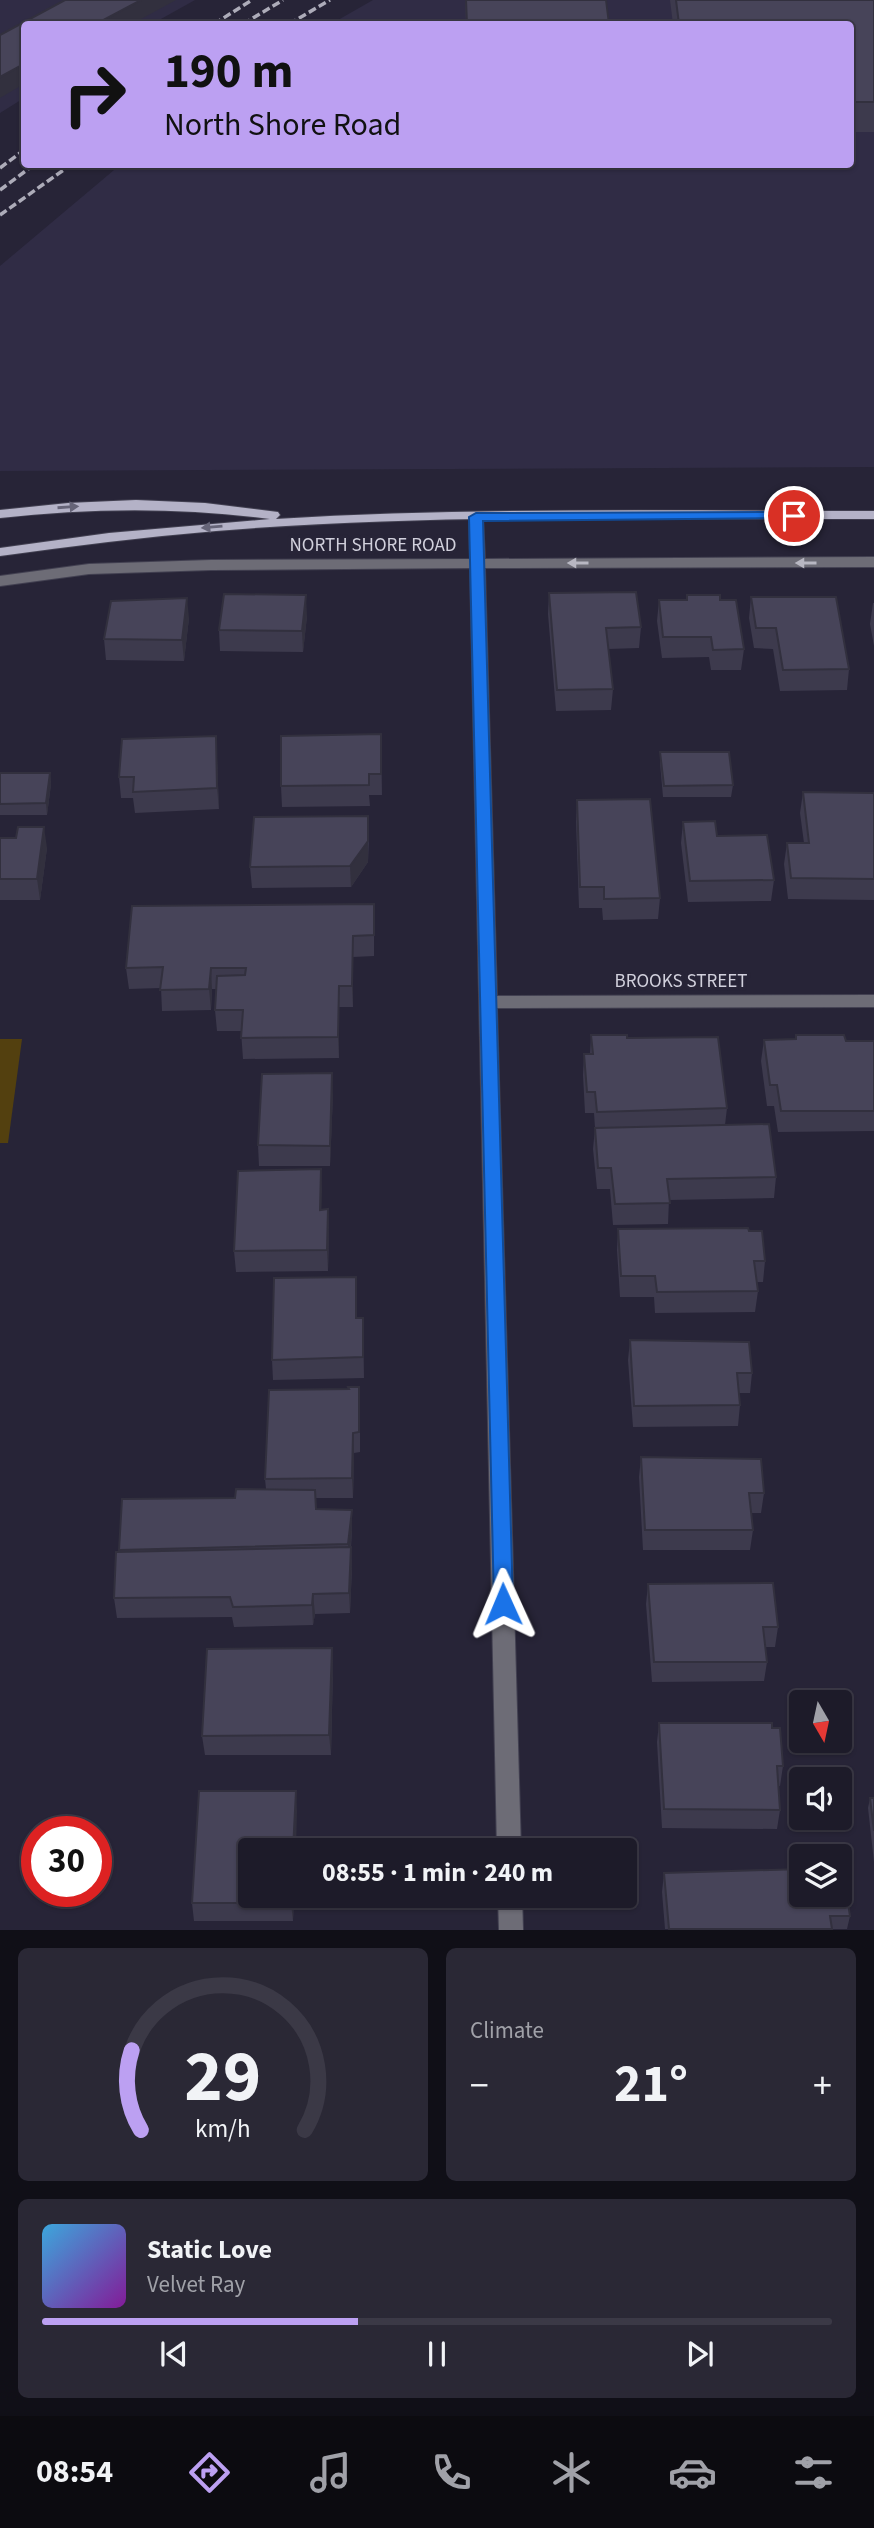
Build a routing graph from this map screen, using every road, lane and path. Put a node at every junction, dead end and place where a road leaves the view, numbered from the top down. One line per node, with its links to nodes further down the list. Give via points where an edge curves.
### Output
1 (0, 514): 4 (main road, NORTH SHORE ROAD, one-way to 4, via 157,504)
2 (874, 515): 3 (main road, NORTH SHORE ROAD)
3 (476, 517): 4 (main road, NORTH SHORE ROAD); 7 (street)
4 (304, 519): 5 (main road, NORTH SHORE ROAD, one-way to 5, via 147,532)
5 (0, 552)
6 (874, 562): 7 (street, NORTH SHORE ROAD, one-way to 7)
7 (479, 564): 8 (street, NORTH SHORE ROAD, via 89,569); 10 (street)
8 (0, 581)
9 (874, 1001): 10 (street, BROOKS STREET)
10 (489, 1002): 11 (street)
11 (509, 1838)
12 (510, 1908): 13 (street)
13 (511, 1930)

